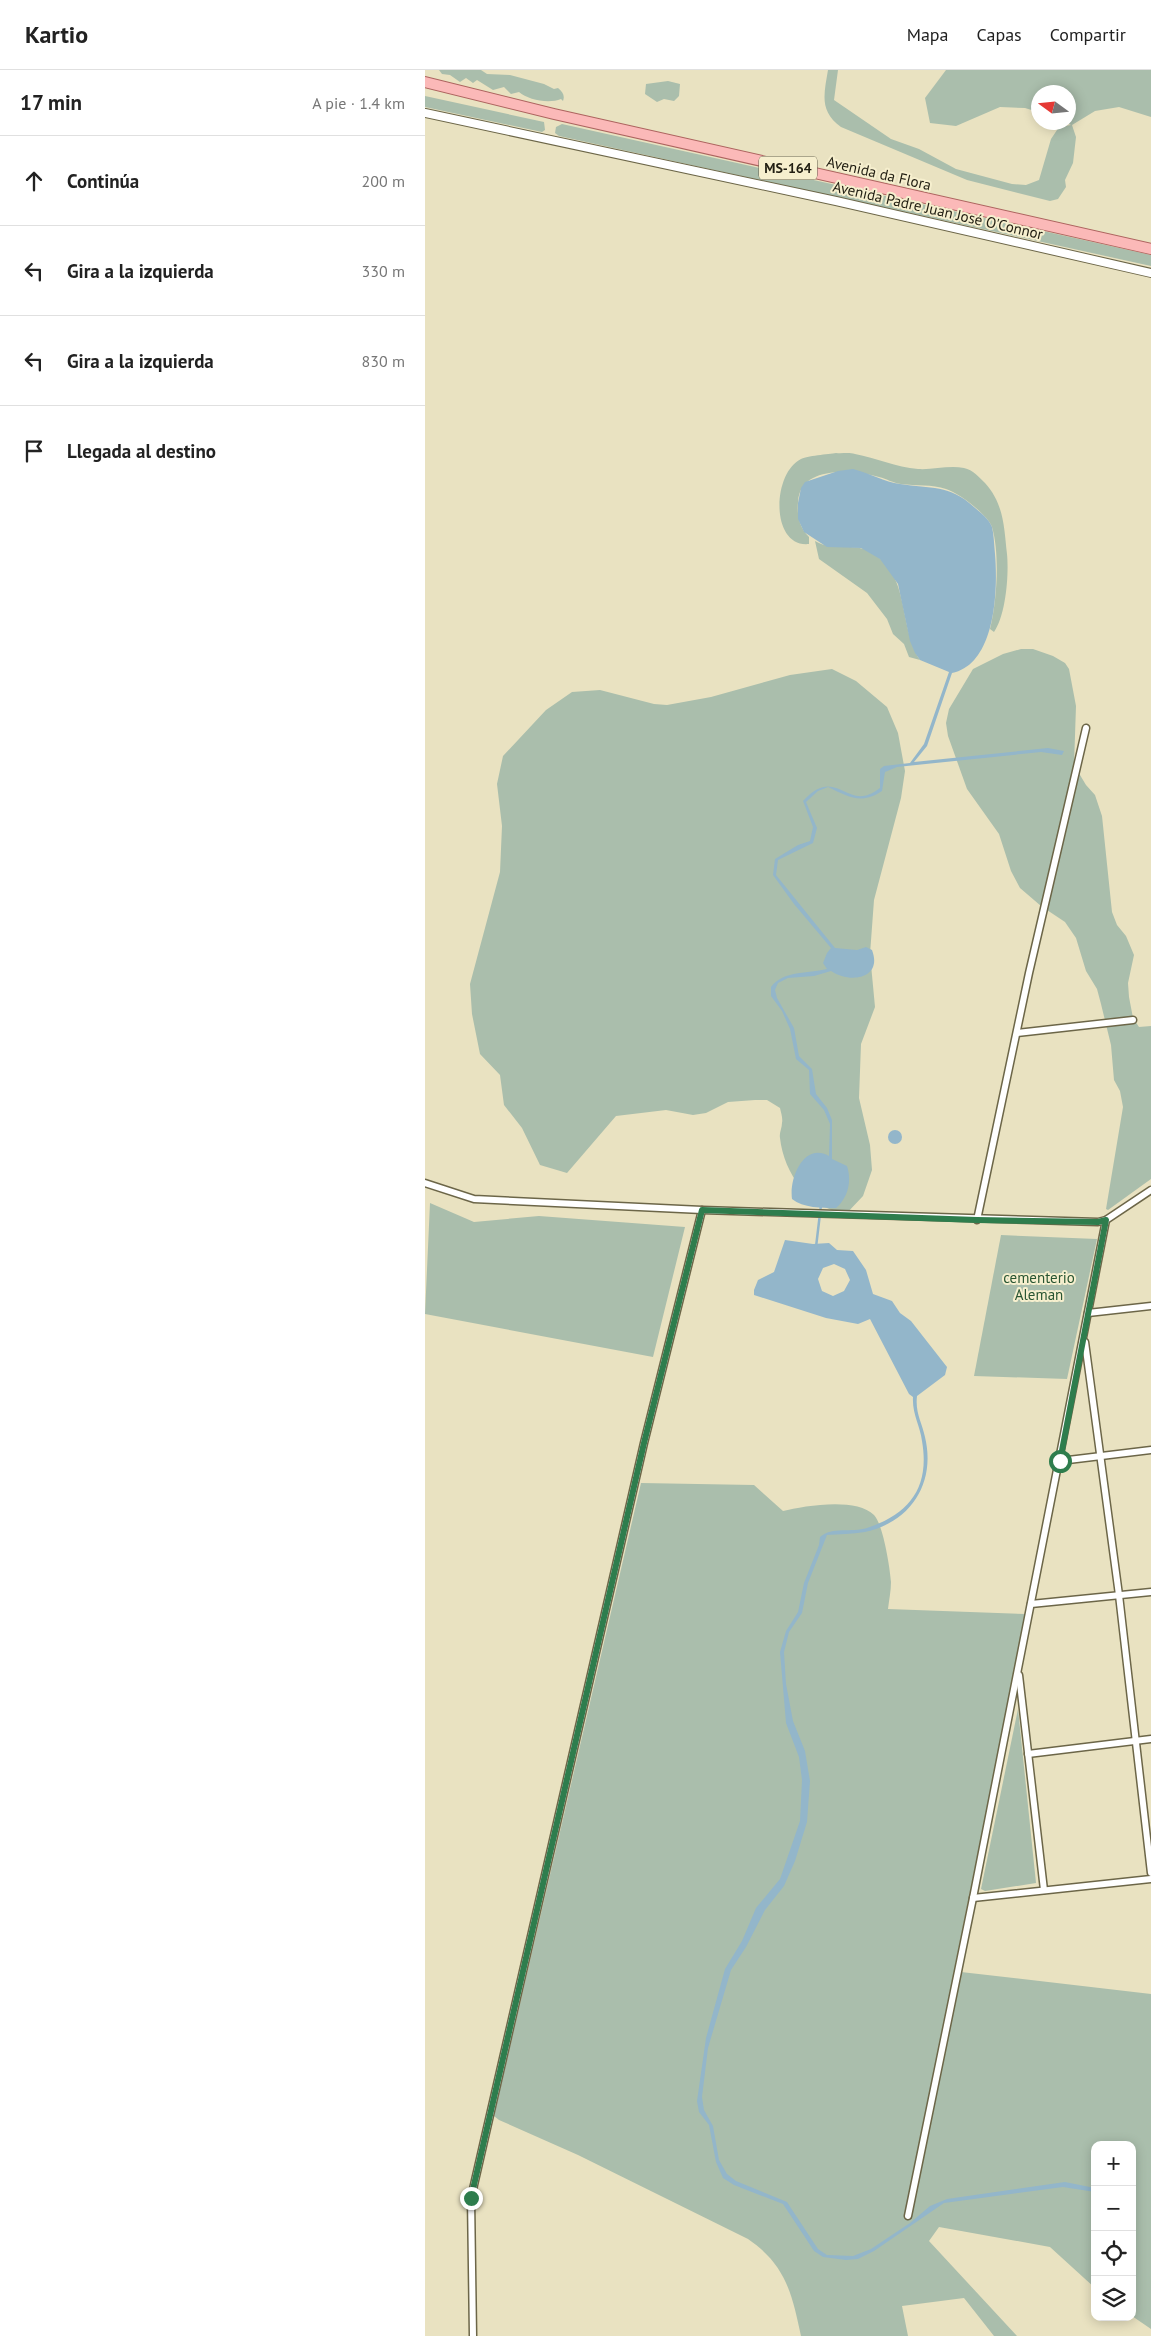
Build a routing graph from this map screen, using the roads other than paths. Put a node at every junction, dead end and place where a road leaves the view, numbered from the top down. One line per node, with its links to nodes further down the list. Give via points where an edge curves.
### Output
1 (425, 82): 3 (main road, Avenida da Flora / MS-164, via 874,188)
2 (425, 113): 4 (street, Avenida Padre Juan José O'Connor)
3 (1151, 249)
4 (1151, 273)
5 (1086, 728): 7 (street)
6 (1133, 1020): 7 (street)
7 (1017, 1033): 11 (street)
8 (425, 1183): 10 (street, via 474,1199)
9 (1151, 1190): 12 (street)
10 (702, 1210): 11 (street); 31 (street, via 644,1443 471,2198)
11 (977, 1220): 12 (street)
12 (1106, 1220): 14 (street)
13 (1151, 1306): 14 (street)
14 (1089, 1313): 15 (street)
15 (1084, 1336): 17 (street); 18 (street)
16 (1151, 1450): 17 (street)
17 (1100, 1456): 18 (street); 20 (street)
18 (1060, 1461): 21 (street)
19 (1151, 1592): 20 (street)
20 (1119, 1595): 21 (street); 24 (street)
21 (1031, 1604): 22 (street)
22 (1018, 1669): 25 (street); 29 (street)
23 (1151, 1739): 24 (street)
24 (1136, 1740): 25 (street); 26 (street)
25 (1028, 1754): 28 (street)
26 (1151, 1873)
27 (1151, 1879): 28 (street)
28 (1045, 1890): 29 (street)
29 (973, 1898): 30 (street)
30 (908, 2216)
31 (473, 2336)

